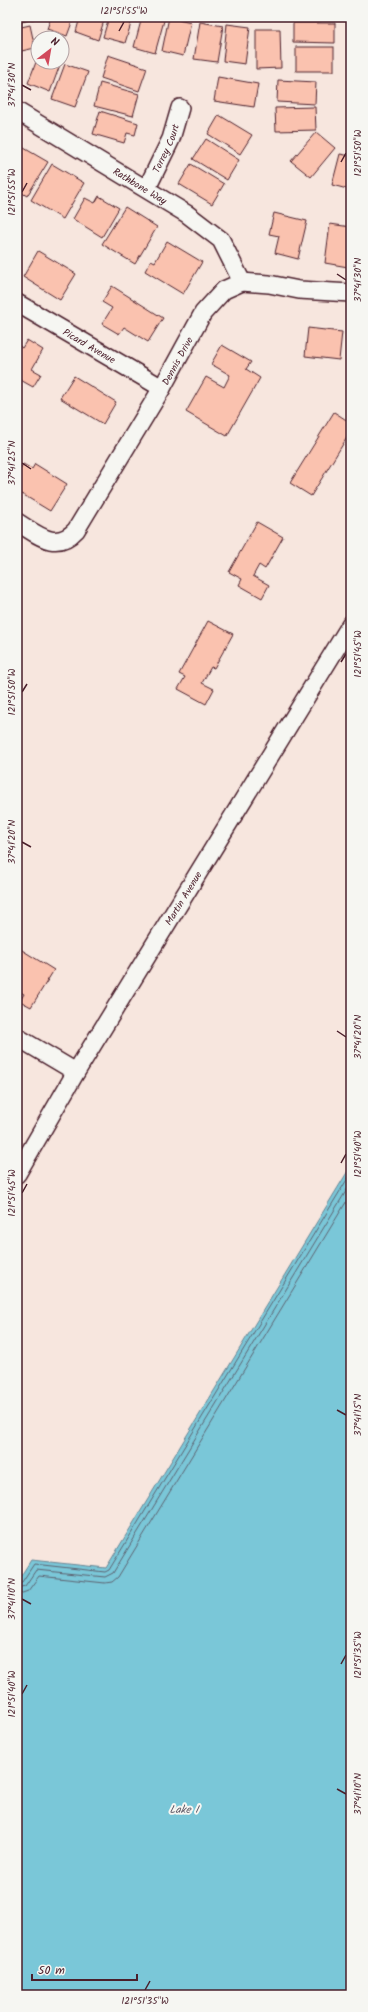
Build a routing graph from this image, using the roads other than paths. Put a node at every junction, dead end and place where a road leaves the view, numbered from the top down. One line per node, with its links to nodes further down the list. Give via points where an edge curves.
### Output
1 (180, 108): 3 (street, Torrey Court, via 171,140)
2 (17, 111): 3 (street, Rathbone Way)
3 (146, 188): 4 (street, Rathbone Way, via 221,240)
4 (242, 282): 5 (street, Dennis Drive, via 299,290); 7 (street, Dennis Drive, via 224,290 203,313)
5 (351, 293)
6 (17, 304): 7 (street, Picard Avenue)
7 (162, 388): 8 (street, Dennis Drive, via 70,537 61,541 50,540)
8 (17, 522)
9 (351, 624): 11 (street, Martin Avenue)
10 (17, 1037): 11 (street)
11 (76, 1072): 12 (street, Martin Avenue)
12 (17, 1174)

